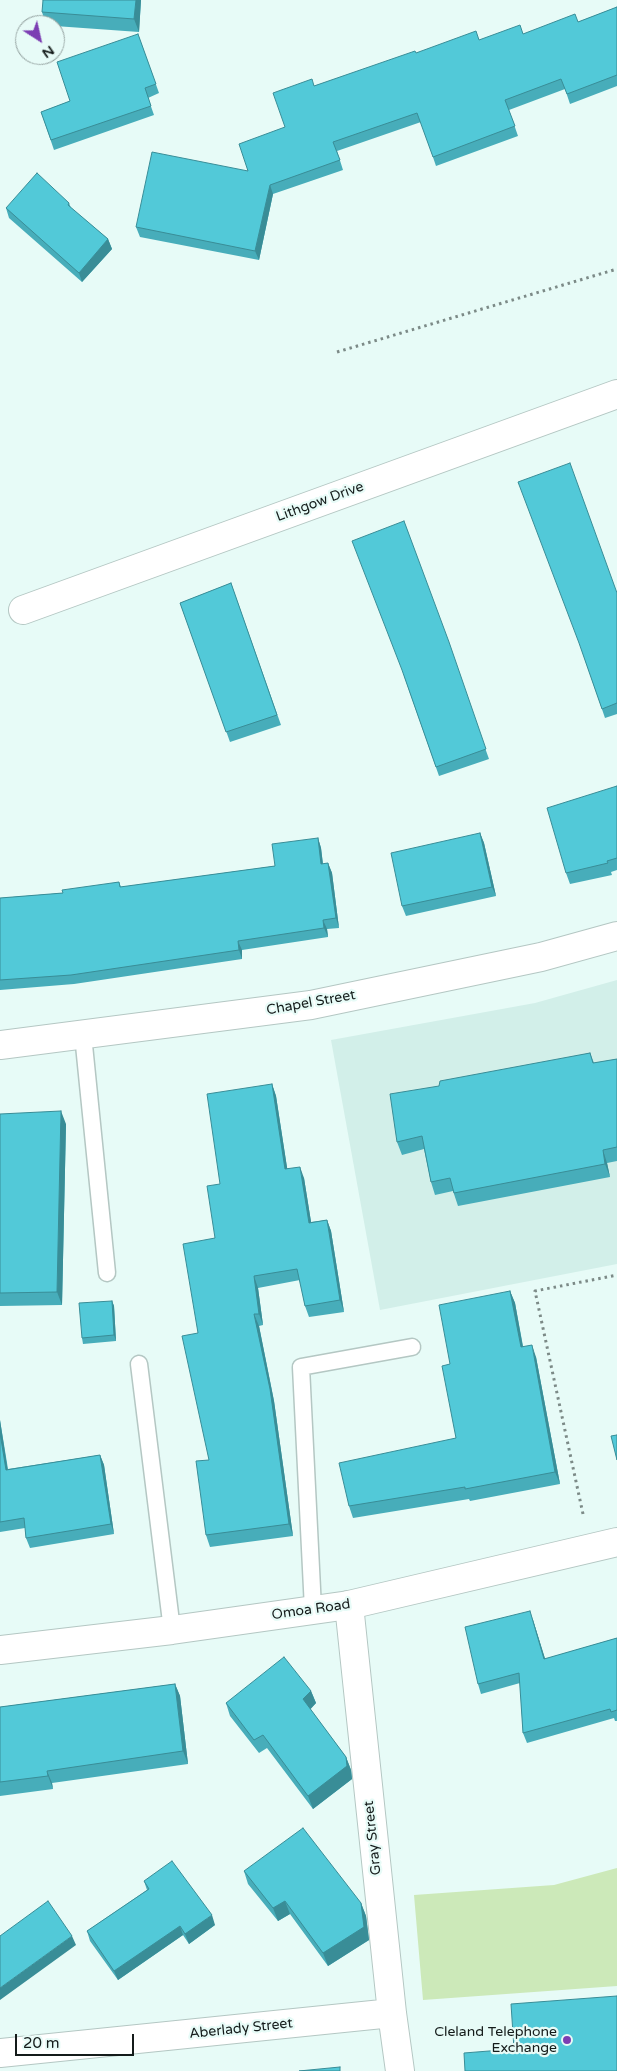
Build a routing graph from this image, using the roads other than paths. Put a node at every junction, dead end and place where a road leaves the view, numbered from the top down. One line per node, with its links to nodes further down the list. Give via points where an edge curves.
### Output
1 (617, 394): 2 (street, Lithgow Drive)
2 (23, 610)
3 (617, 936): 4 (street, Chapel Street, via 541,956 311,1005)
4 (83, 1035): 5 (street, Chapel Street); 6 (lane)
5 (0, 1045)
6 (106, 1274)
7 (412, 1347): 11 (lane, via 301,1368)
8 (139, 1364): 12 (lane)
9 (617, 1542): 10 (street, Omoa Road)
10 (350, 1605): 11 (street, Omoa Road); 14 (street, Gray Street)
11 (314, 1609): 12 (street, Omoa Road)
12 (172, 1630): 13 (street, Omoa Road)
13 (0, 1650)
14 (392, 2013): 15 (street, Aberlady Street); 16 (street, Gray Street)
15 (0, 2053)
16 (400, 2071)

